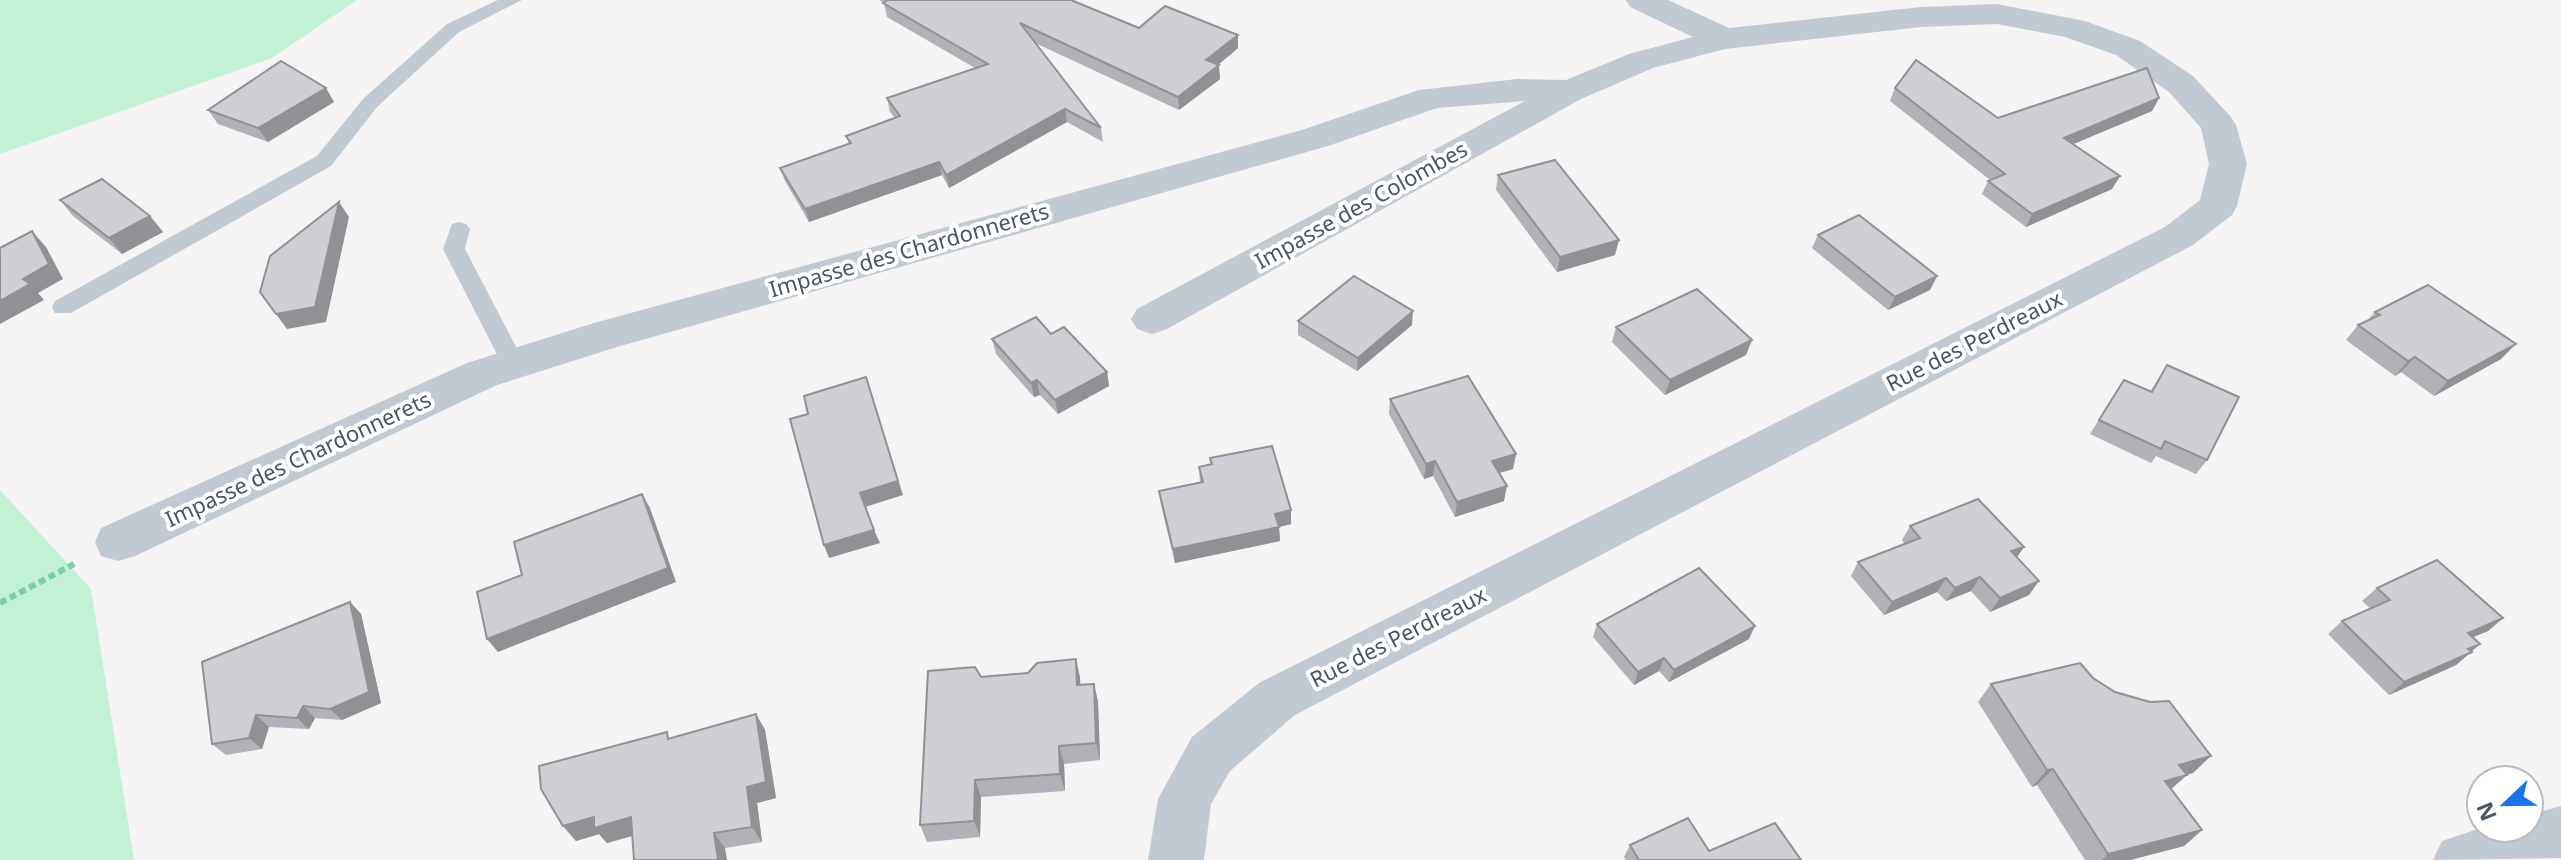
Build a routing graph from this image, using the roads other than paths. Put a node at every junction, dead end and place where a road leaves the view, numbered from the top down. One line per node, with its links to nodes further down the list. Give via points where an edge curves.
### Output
1 (513, 0): 6 (lane, via 453,28 370,103 324,161)
2 (1642, 0): 3 (street)
3 (1724, 39): 4 (street, Impasse des Chardonnerets, via 1641,61); 11 (street, Rue des Perdreaux, via 1997,14 2073,28 2128,48 2181,84 2218,125 2228,164 2218,206 2179,236 1277,699 1211,754 1185,799)
4 (1571, 91): 7 (street, Impasse des Colombes); 8 (street, Impasse des Chardonnerets, via 1432,98 1315,138)
5 (459, 229): 8 (lane, via 454,249)
6 (63, 307)
7 (1152, 319)
8 (513, 364): 9 (street, Impasse des Chardonnerets)
9 (118, 542)
10 (2561, 832): 12 (street)
11 (1176, 860)
12 (2461, 860)

